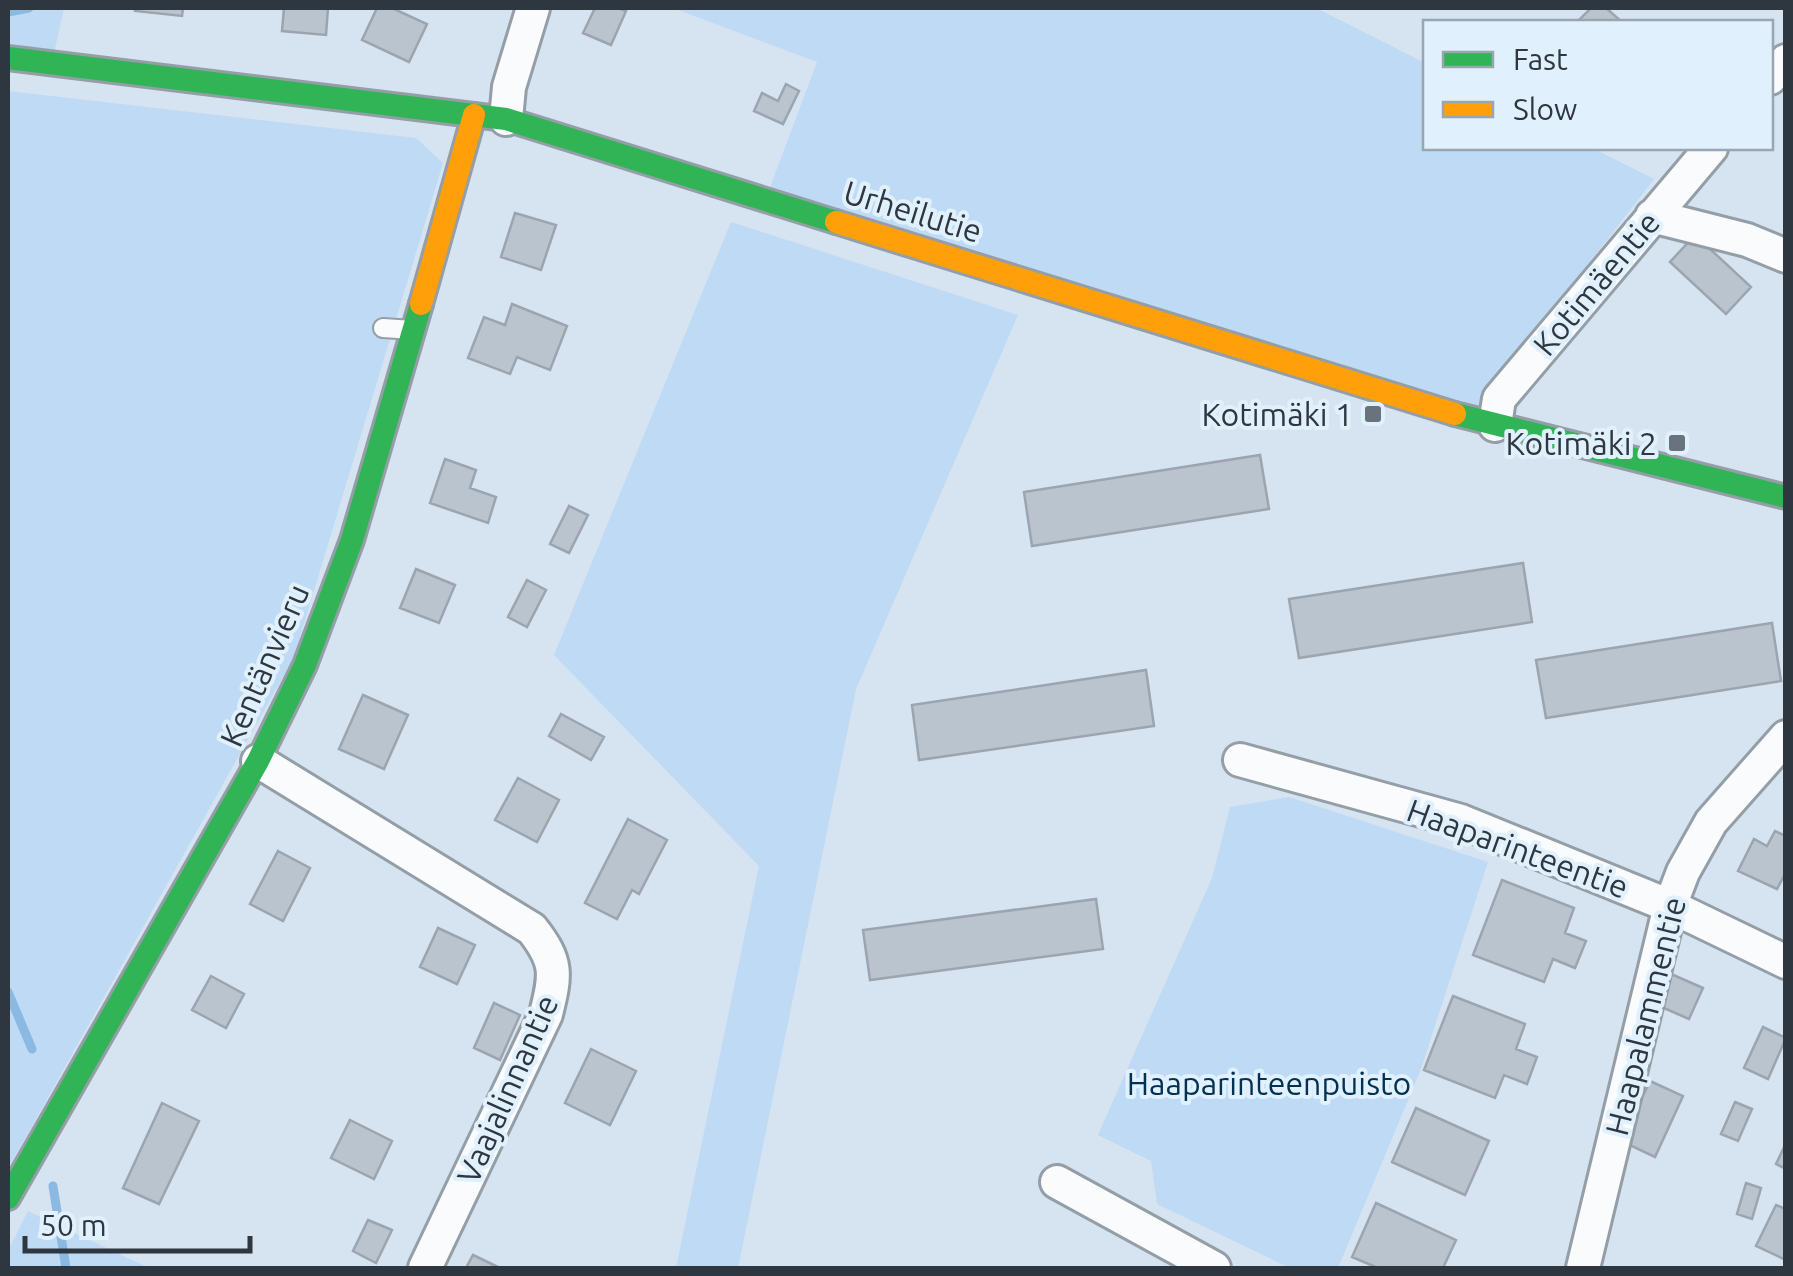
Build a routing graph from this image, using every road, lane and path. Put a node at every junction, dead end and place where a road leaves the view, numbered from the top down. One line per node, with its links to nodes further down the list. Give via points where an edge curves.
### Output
1 (533, 8): 3 (street, via 509,87)
2 (8, 58): 3 (street, Urheilutie)
3 (490, 117): 8 (street, Kentänvieru, via 466,153); 9 (street, Urheilutie)
4 (1709, 150): 5 (street, Kotimäentie)
5 (1652, 216): 6 (street); 9 (street, Kotimäentie, via 1499,398)
6 (1786, 256)
7 (383, 328): 8 (lane)
8 (414, 330): 13 (street, Kentänvieru, via 352,540 305,665)
9 (1495, 425): 10 (street, Urheilutie)
10 (1786, 498)
11 (1786, 737): 14 (street, Haapalammentie, via 1710,822)
12 (1240, 760): 14 (street, Haaparinteentie, via 1461,821)
13 (258, 761): 17 (street, Kentänvieru); 18 (street, Vaajalinnantie, via 532,929 550,953 555,980 546,1014)
14 (1670, 906): 15 (street, Haaparinteentie); 20 (street, Haapalammentie)
15 (1786, 962)
16 (1057, 1182): 19 (street)
17 (8, 1198)
18 (425, 1268)
19 (1214, 1268)
20 (1583, 1268)

